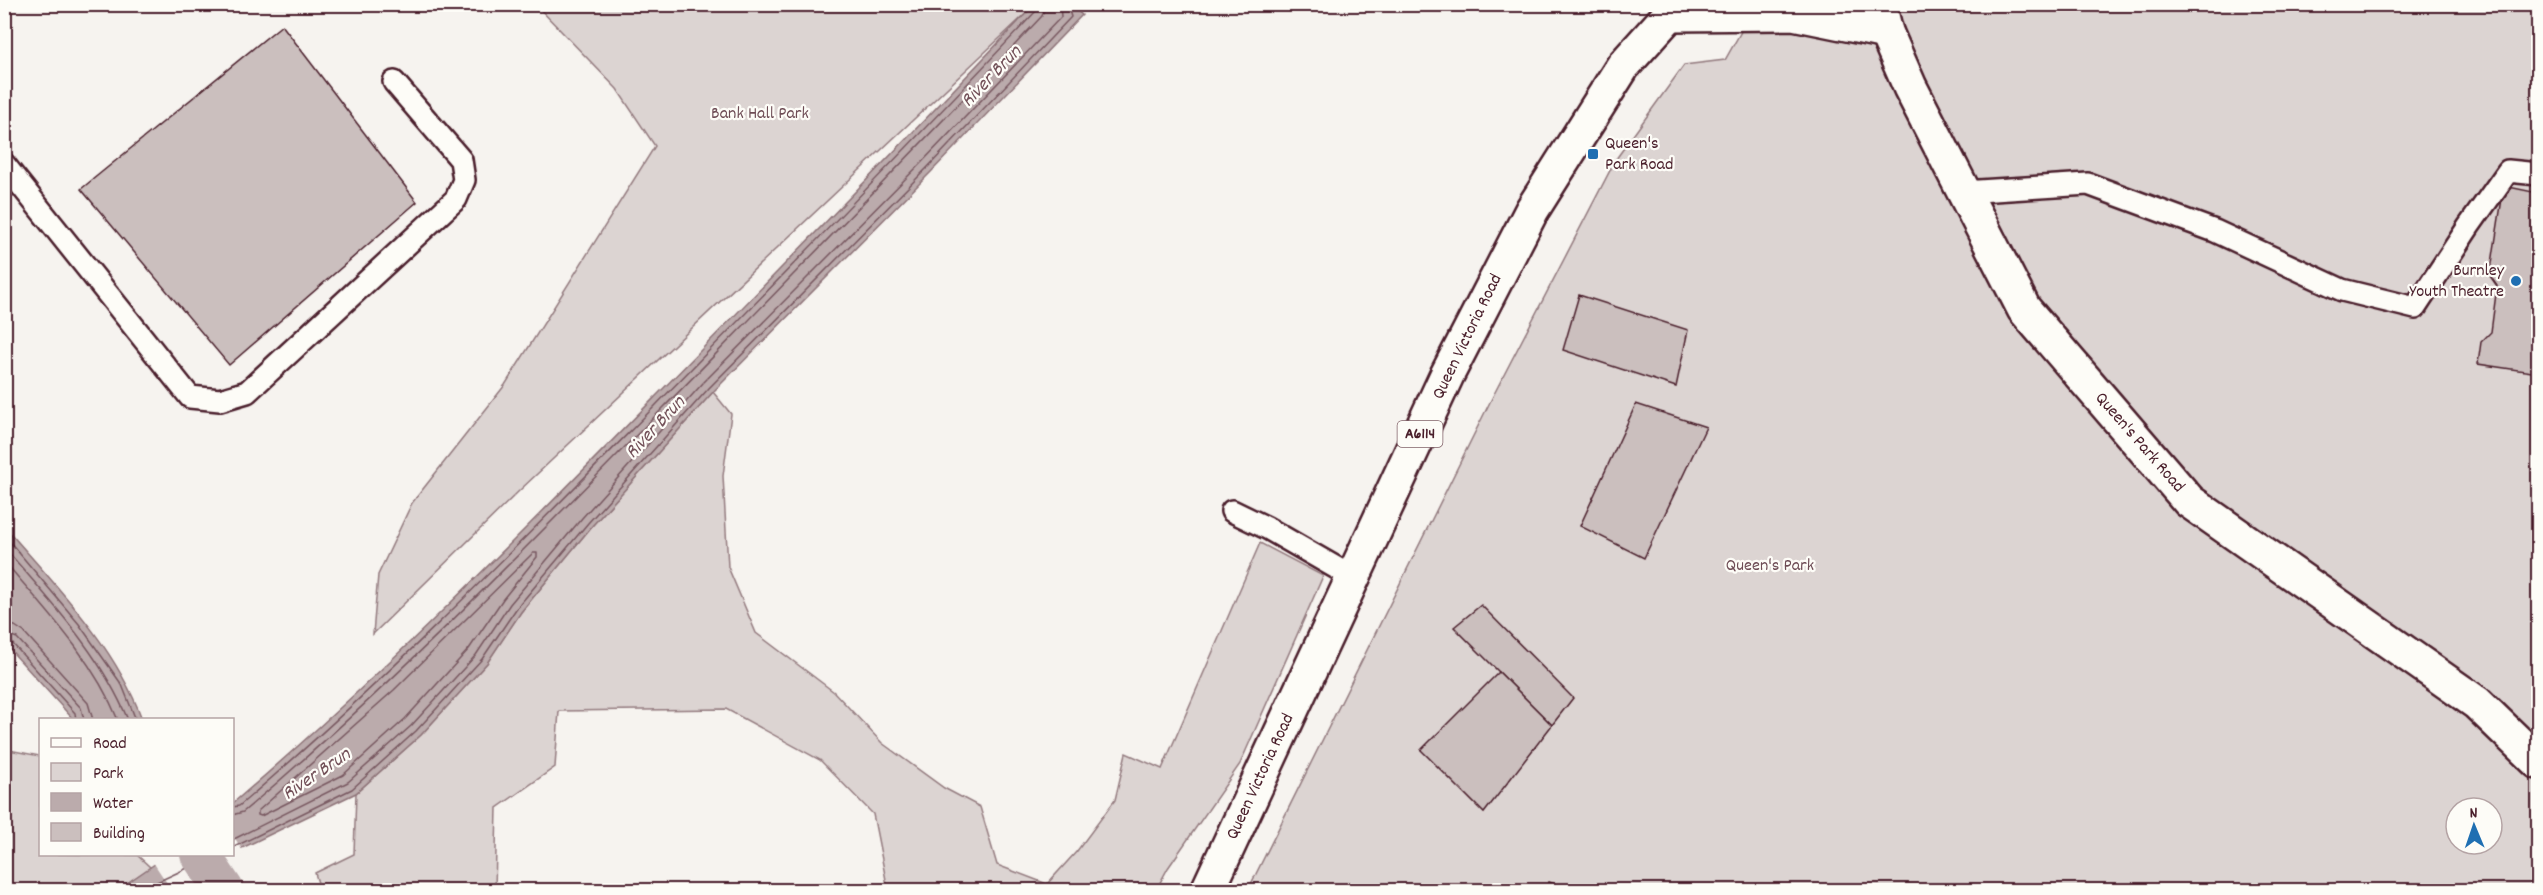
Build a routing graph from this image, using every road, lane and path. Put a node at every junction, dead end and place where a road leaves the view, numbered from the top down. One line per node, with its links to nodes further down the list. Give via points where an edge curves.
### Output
1 (1675, 9): 2 (main road); 8 (main road, Queen Victoria Road / A6114, via 1623,66 1532,210 1448,375)
2 (1883, 18): 6 (main road, Queen's Park Road, via 1910,87)
3 (394, 82): 4 (lane, via 461,160 464,180 456,199 248,392 220,400 190,397)
4 (4, 164)
5 (2538, 174): 6 (lane, via 2508,171 2415,308 2342,290 2215,231 2088,184)
6 (1963, 192): 9 (main road, Queen's Park Road, via 2024,309 2189,501 2476,703)
7 (1232, 511): 8 (lane)
8 (1354, 578): 10 (main road, Queen Victoria Road / A6114)
9 (2538, 762)
10 (1208, 891)

